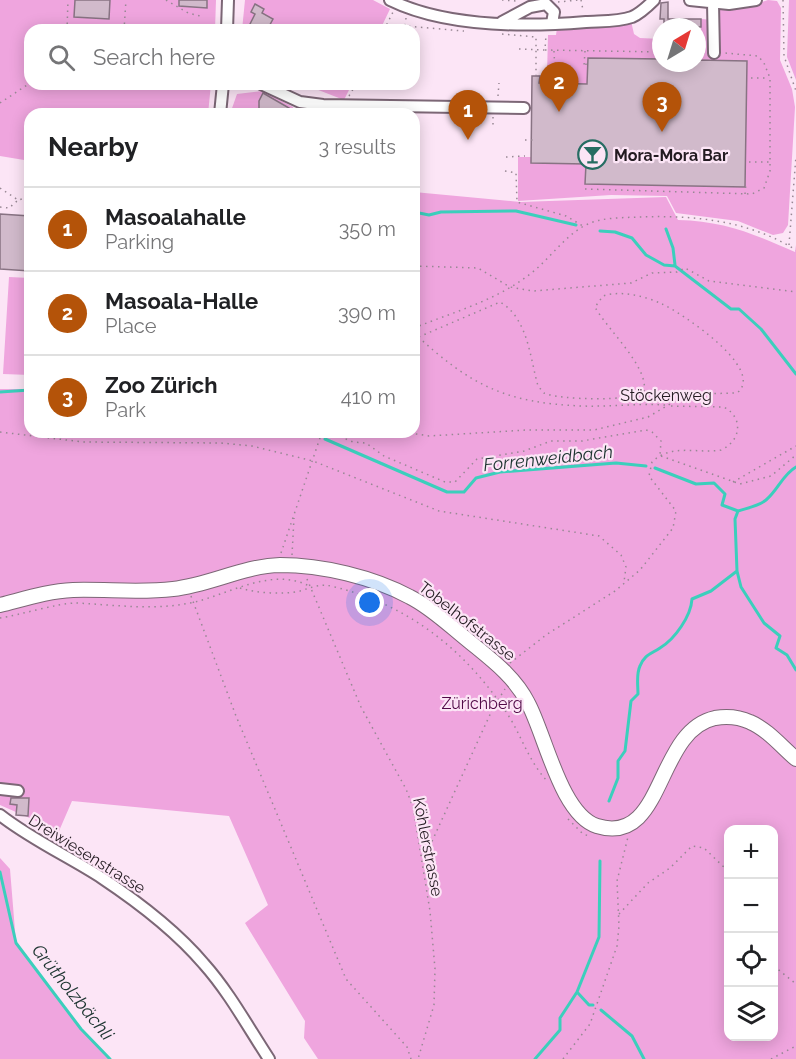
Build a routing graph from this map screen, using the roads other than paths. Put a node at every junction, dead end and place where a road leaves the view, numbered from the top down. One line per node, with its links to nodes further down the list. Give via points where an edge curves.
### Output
1 (228, 0): 11 (street)
2 (419, 0): 8 (street)
3 (654, 0): 10 (street, via 633,16 618,20)
4 (690, 0): 7 (street)
5 (756, 0): 7 (street)
6 (540, 2): 9 (street); 10 (street, via 551,7 555,18); 12 (street)
7 (713, 3): 13 (street)
8 (402, 6): 9 (street, via 445,18)
9 (502, 22): 12 (street)
10 (552, 23): 12 (street)
11 (227, 24)
12 (536, 24)
13 (714, 53)
14 (222, 90): 16 (street)
15 (274, 90): 17 (street, via 300,102)
16 (221, 108)
17 (524, 108)
18 (0, 604): 19 (main road, Tobelhofstrasse, via 72,590 154,591 189,587 280,566 348,575 409,596 507,673 527,701 566,796 583,819 598,827 613,828 635,819 655,796 679,743 690,730 709,719 749,721)
19 (796, 759)
20 (0, 789): 21 (street)
21 (18, 790)
22 (0, 815): 23 (street, Dreiwiesenstrasse, via 102,878 176,936 221,986)
23 (269, 1059)

